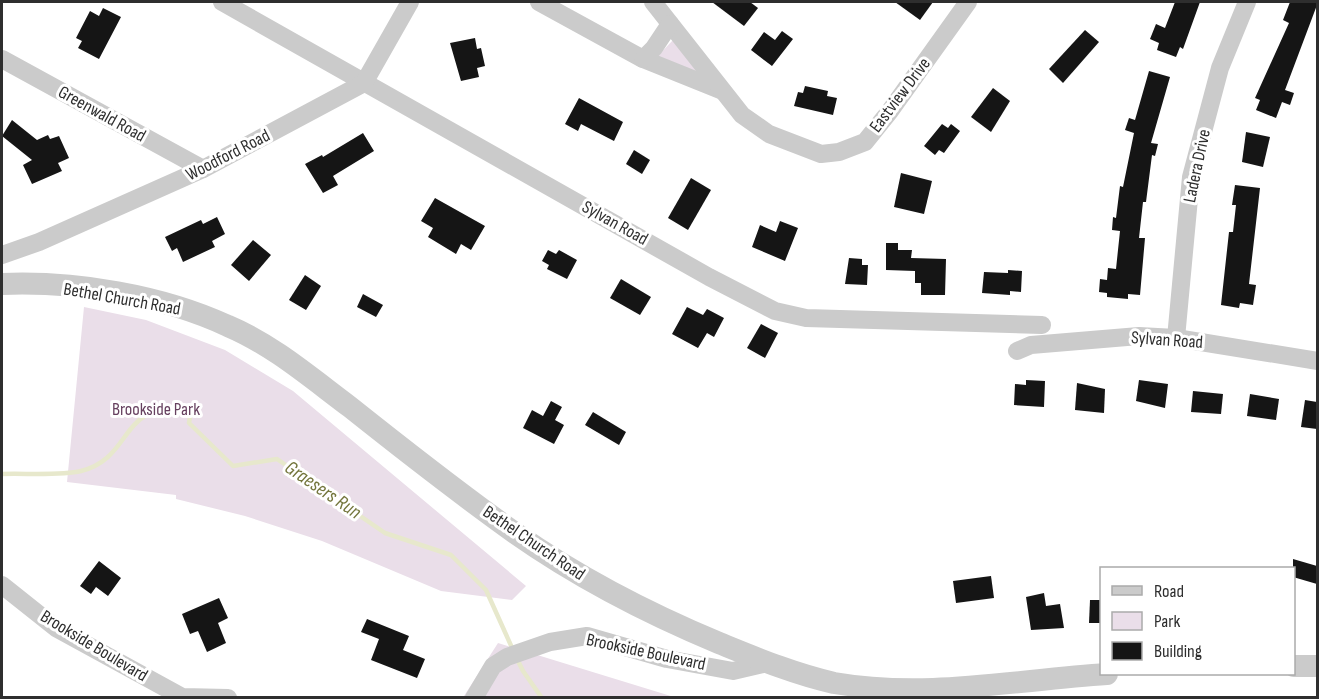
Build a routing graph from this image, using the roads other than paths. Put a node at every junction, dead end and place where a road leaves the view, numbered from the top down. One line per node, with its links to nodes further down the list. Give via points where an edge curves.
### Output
1 (222, 2): 10 (street, Sylvan Road)
2 (410, 2): 10 (street)
3 (539, 2): 9 (street)
4 (968, 2): 11 (street, Eastview Drive, via 865,142 838,152 821,154 769,134 742,115)
5 (1247, 2): 16 (street, Ladera Drive, via 1220,68 1191,177)
6 (658, 3): 7 (street, Eastview Drive)
7 (670, 24): 9 (street); 11 (street, Eastview Drive)
8 (2, 59): 12 (street, Greenwald Road)
9 (643, 59): 11 (street)
10 (364, 83): 12 (street, Woodford Road); 15 (street, Sylvan Road, via 730,289 788,316)
11 (722, 91)
12 (203, 169): 13 (street, Woodford Road)
13 (2, 255)
14 (2, 284): 20 (street, Bethel Church Road, via 23,283 140,298 229,326 308,375 570,570 632,604)
15 (1042, 325)
16 (1176, 338): 17 (street, Sylvan Road, via 1072,340 1031,345); 18 (street, Sylvan Road)
17 (1017, 351)
18 (1317, 361)
19 (2, 585): 25 (street, Brookside Boulevard, via 56,628 182,698)
20 (767, 663): 24 (street, Bethel Church Road, via 882,692); 26 (street, Brookside Boulevard, via 733,671 667,659 587,636 549,642 514,654 493,666)
21 (1295, 666): 22 (street)
22 (1317, 666)
23 (1100, 675): 24 (street, Bethel Church Road)
24 (932, 695)
25 (228, 698)
26 (474, 698)

